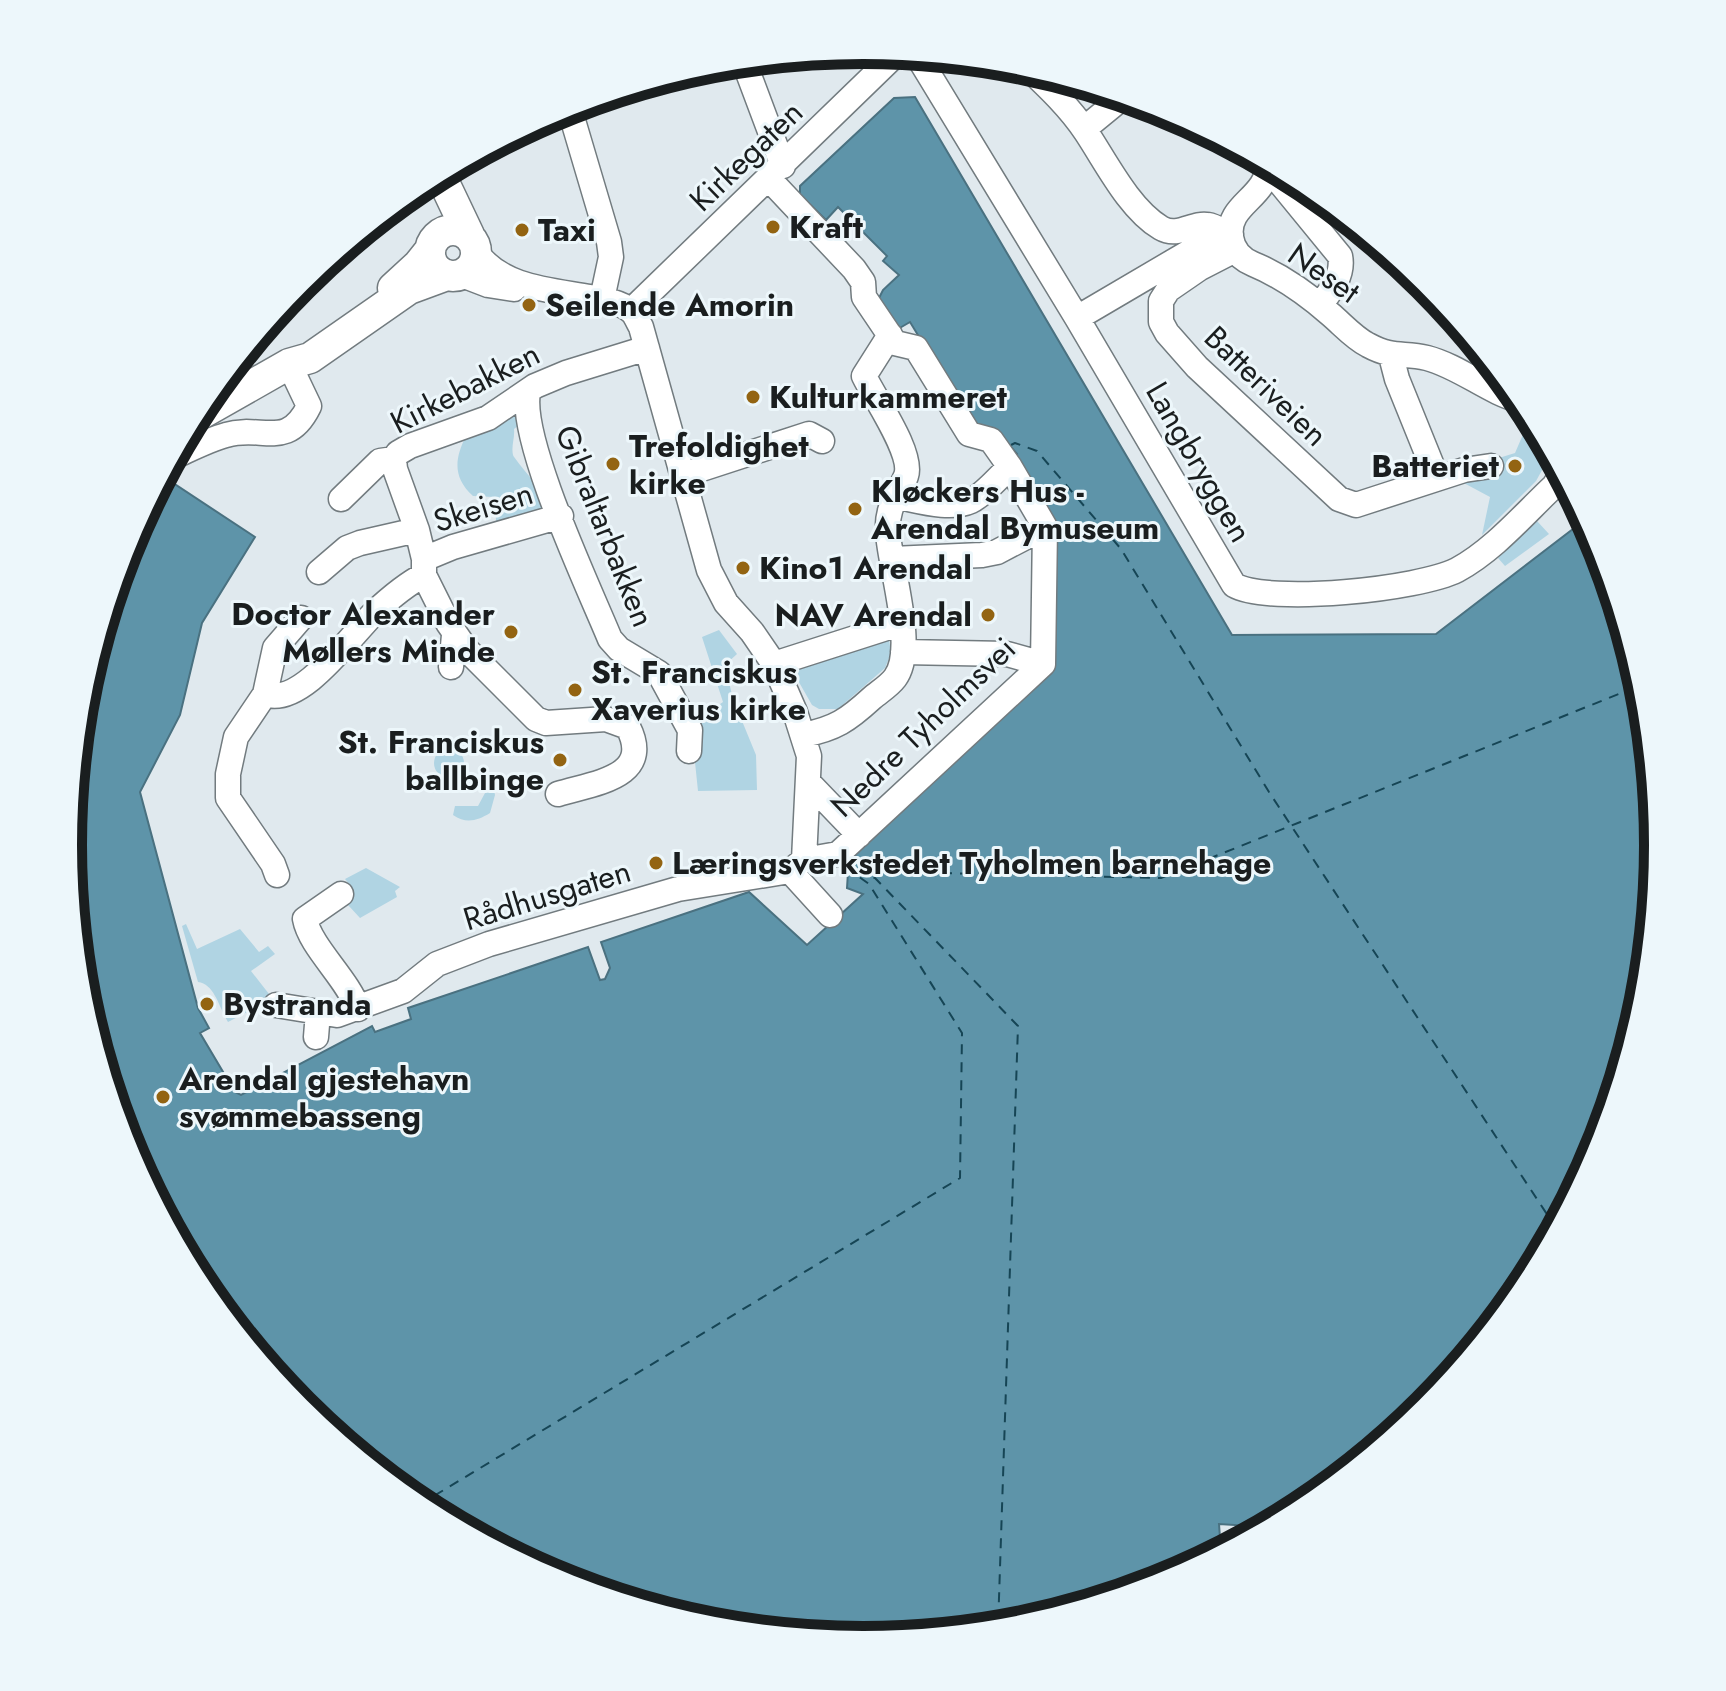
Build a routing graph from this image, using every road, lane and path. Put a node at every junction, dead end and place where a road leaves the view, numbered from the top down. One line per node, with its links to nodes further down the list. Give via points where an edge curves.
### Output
1 (885, 65): 8 (street, Kirkegaten)
2 (924, 67): 19 (street, Langbryggen)
3 (747, 73): 8 (street)
4 (1048, 87): 7 (street)
5 (1113, 105): 7 (street)
6 (573, 120): 16 (street, via 609,242)
7 (1084, 129): 13 (street, via 1122,188 1163,230 1206,224)
8 (776, 173): 18 (street, Kirkegaten); 20 (street, via 854,269 863,282 864,297)
9 (1267, 177): 13 (street, via 1234,215)
10 (444, 187): 15 (main road)
11 (1287, 190): 17 (street, via 1340,256 1338,278)
12 (437, 191): 14 (main road)
13 (1233, 242): 17 (street, Neset, via 1243,260 1270,271); 19 (street, via 1191,251); 33 (street, Batteriveien, via 1168,290 1159,311 1167,333 1339,499 1356,505)
14 (433, 244): 15 (main road, via 432,263); 15 (main road, via 448,230 462,231); 23 (main road, via 393,287 304,346)
15 (464, 259): 16 (street, via 536,288); 23 (main road, via 409,289 310,358)
16 (602, 299): 18 (street)
17 (1320, 305): 22 (street, Neset, via 1365,344)
18 (634, 307): 21 (street)
19 (1077, 318): 34 (street, Langbryggen, via 1234,585 1245,591 1301,595 1437,577 1489,547)
20 (890, 335): 31 (street, via 895,343 916,348 969,434 991,440); 35 (street, via 864,376 908,461)
21 (647, 348): 24 (street, Kirkebakken, via 566,373); 32 (street)
22 (1391, 356): 25 (street, via 1427,358); 33 (street)
23 (289, 364): 26 (main road); 28 (street, via 309,406 297,424 276,435 226,435)
24 (528, 392): 29 (street, Kirkebakken, via 488,418 410,446); 37 (street, Gibraltarbakken, via 533,442)
25 (1499, 392)
26 (219, 403)
27 (822, 441): 32 (street, via 809,434)
28 (189, 450)
29 (394, 459): 36 (street, via 380,461); 39 (street, Kirkebakken)
30 (1491, 466): 33 (street, Batteriveien)
31 (1010, 467): 35 (street, via 974,500 962,504); 38 (street)
32 (683, 475): 47 (street, via 709,570 726,603)
33 (1437, 478)
34 (1555, 484)
35 (894, 496): 40 (street, via 888,519)
36 (341, 499)
37 (561, 516): 41 (street, Skeisen, via 453,547); 52 (street, Gibraltarbakken, via 610,639 659,673 690,730)
38 (1045, 527): 40 (street, via 997,552); 48 (street, Nedre Tyholmsvei)
39 (417, 530): 41 (street, Kirkebakken); 42 (street, via 347,548)
40 (892, 559): 44 (street)
41 (424, 567): 45 (street, Kirkebakken); 50 (street, Skeisen, via 302,685 274,698)
42 (319, 572)
43 (301, 618): 50 (street, via 275,648)
44 (902, 623): 46 (street); 47 (street)
45 (454, 635): 49 (street); 54 (street, Kirkebakken, via 536,719 606,719 628,727 636,754 630,765 618,776)
46 (903, 652): 48 (street, via 1007,654); 51 (street, via 896,677 848,720)
47 (774, 664): 51 (street)
48 (1043, 664): 55 (street, Nedre Tyholmsvei)
49 (451, 667)
50 (265, 694): 57 (street, via 236,737 228,798)
51 (803, 735): 53 (street)
52 (689, 751)
53 (809, 783): 55 (street); 56 (street)
54 (558, 794)
55 (859, 835): 56 (street, Nedre Tyholmsvei, via 838,854)
56 (797, 866): 59 (street); 61 (street, Rådhusgaten, via 678,889 489,944 437,964 403,991)
57 (277, 875)
58 (341, 894): 61 (street, via 305,919 306,927)
59 (830, 915)
60 (276, 1005): 62 (street, Rådhusgaten)
61 (358, 1009): 62 (street, Rådhusgaten, via 337,1015)
62 (318, 1012): 63 (street)
63 (316, 1037)

